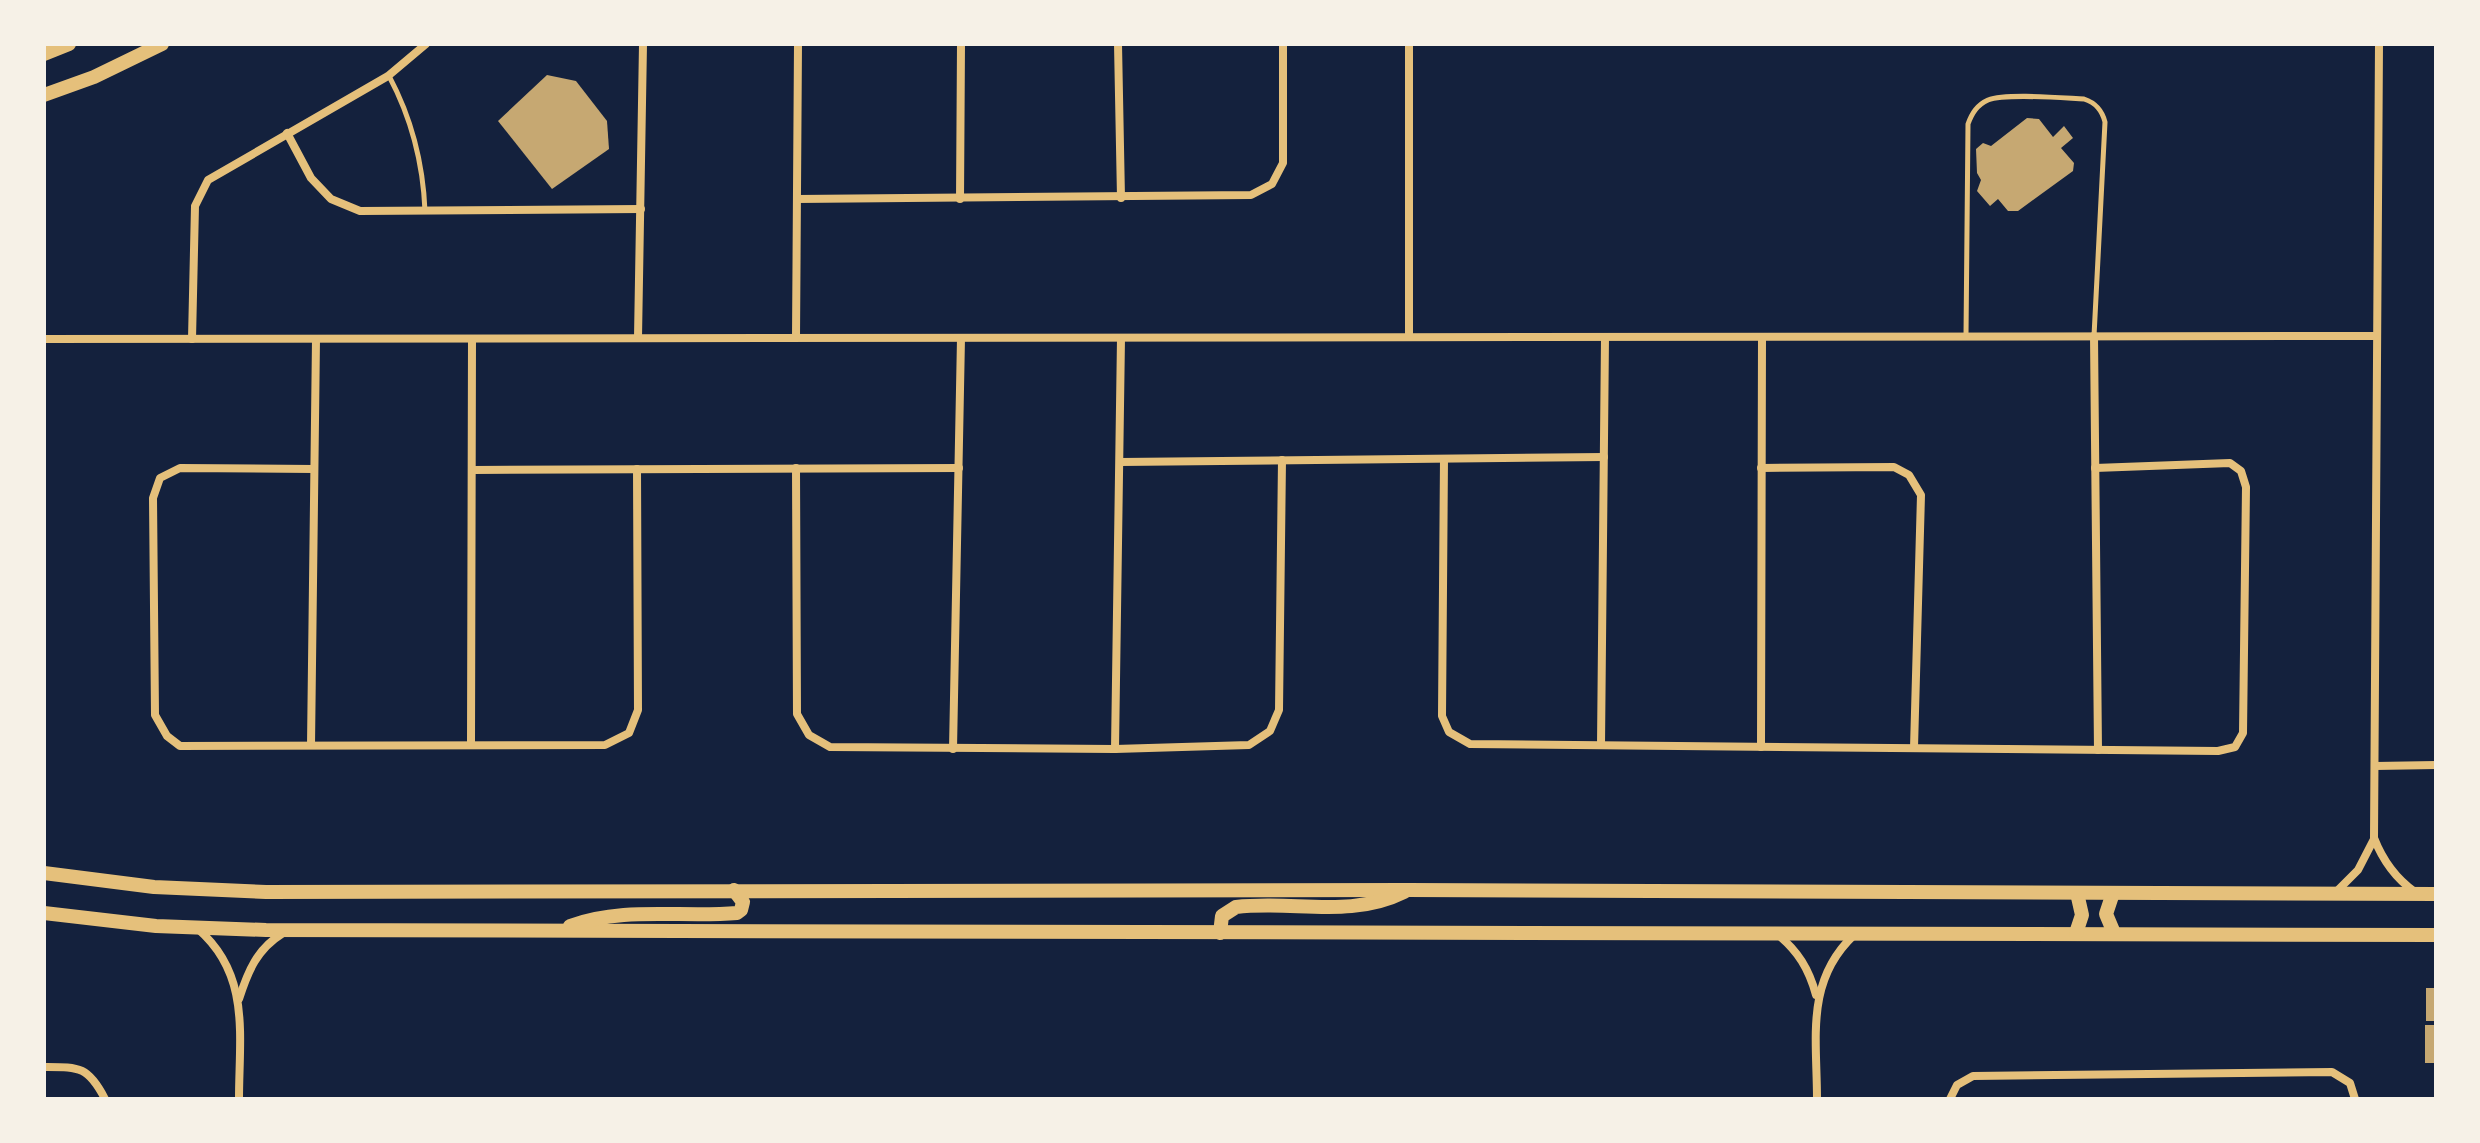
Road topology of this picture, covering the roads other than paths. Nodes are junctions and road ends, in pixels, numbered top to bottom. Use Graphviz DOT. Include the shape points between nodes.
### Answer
graph roads {
  1 [pos="69,44"];
  2 [pos="162,44"];
  3 [pos="426,44"];
  4 [pos="643,44"];
  5 [pos="798,44"];
  6 [pos="961,44"];
  7 [pos="1118,44"];
  8 [pos="1283,44"];
  9 [pos="1409,44"];
  10 [pos="2379,44"];
  11 [pos="44,54"];
  12 [pos="388,76"];
  13 [pos="44,95"];
  14 [pos="287,133"];
  15 [pos="1121,198"];
  16 [pos="797,199"];
  17 [pos="960,199"];
  18 [pos="641,209"];
  19 [pos="425,211"];
  20 [pos="1966,336"];
  21 [pos="2094,336"];
  22 [pos="2376,336"];
  23 [pos="1409,337"];
  24 [pos="1605,337"];
  25 [pos="1762,337"];
  26 [pos="638,338"];
  27 [pos="796,338"];
  28 [pos="961,338"];
  29 [pos="1121,338"];
  30 [pos="44,339"];
  31 [pos="192,339"];
  32 [pos="316,339"];
  33 [pos="472,339"];
  34 [pos="1604,457"];
  35 [pos="1444,459"];
  36 [pos="1282,460"];
  37 [pos="1120,462"];
  38 [pos="796,468"];
  39 [pos="959,468"];
  40 [pos="1761,468"];
  41 [pos="2095,468"];
  42 [pos="314,469"];
  43 [pos="637,469"];
  44 [pos="473,470"];
  45 [pos="311,745"];
  46 [pos="471,745"];
  47 [pos="1601,745"];
  48 [pos="1761,747"];
  49 [pos="1914,748"];
  50 [pos="953,749"];
  51 [pos="1115,749"];
  52 [pos="2098,750"];
  53 [pos="2436,765"];
  54 [pos="2375,766"];
  55 [pos="2374,838"];
  56 [pos="44,873"];
  57 [pos="734,890"];
  58 [pos="1408,890"];
  59 [pos="2077,893"];
  60 [pos="2113,893"];
  61 [pos="2334,894"];
  62 [pos="2418,894"];
  63 [pos="2436,894"];
  64 [pos="44,913"];
  65 [pos="198,929"];
  66 [pos="288,930"];
  67 [pos="558,930"];
  68 [pos="1775,932"];
  69 [pos="1857,932"];
  70 [pos="1220,933"];
  71 [pos="2076,933"];
  72 [pos="2114,933"];
  73 [pos="2436,935"];
  74 [pos="239,1000"];
  75 [pos="1817,1000"];
  76 [pos="44,1067"];
  77 [pos="105,1099"];
  78 [pos="239,1099"];
  79 [pos="1817,1099"];
  80 [pos="1950,1099"];
  81 [pos="2355,1099"];
  1 -- 11 [label="street"];
  2 -- 13 [label="street"];
  3 -- 12 [label="street"];
  4 -- 18 [label="street"];
  5 -- 16 [label="street"];
  6 -- 17 [label="street"];
  7 -- 15 [label="street"];
  8 -- 15 [label="street" via="1283,163 1272,184 1251,195"];
  9 -- 23 [label="street"];
  10 -- 22 [label="street"];
  12 -- 14 [label="street"];
  12 -- 19 [label="lane" via="416,141"];
  14 -- 19 [label="street" via="311,178 331,199 360,211"];
  14 -- 31 [label="street" via="208,180 195,206"];
  15 -- 17 [label="street"];
  16 -- 17 [label="street"];
  16 -- 27 [label="street"];
  18 -- 19 [label="street"];
  18 -- 26 [label="street"];
  20 -- 21 [label="street"];
  20 -- 21 [label="lane" via="1968,124 1984,101 2003,97 2084,99 2103,114"];
  20 -- 25 [label="street"];
  21 -- 22 [label="street"];
  21 -- 41 [label="street"];
  22 -- 54 [label="street"];
  23 -- 24 [label="street"];
  23 -- 29 [label="street"];
  24 -- 25 [label="street"];
  24 -- 34 [label="street"];
  25 -- 40 [label="street"];
  26 -- 27 [label="street"];
  26 -- 33 [label="street"];
  27 -- 28 [label="street"];
  28 -- 29 [label="street"];
  28 -- 39 [label="street"];
  29 -- 37 [label="street"];
  30 -- 31 [label="street"];
  31 -- 32 [label="street"];
  32 -- 33 [label="street"];
  32 -- 42 [label="street"];
  33 -- 44 [label="street"];
  34 -- 35 [label="street"];
  34 -- 47 [label="street"];
  35 -- 36 [label="street"];
  35 -- 47 [label="street" via="1442,716 1449,732 1470,744"];
  36 -- 37 [label="street"];
  36 -- 51 [label="street" via="1279,710 1270,731 1249,745"];
  37 -- 51 [label="street"];
  38 -- 39 [label="street"];
  38 -- 43 [label="street"];
  38 -- 50 [label="street" via="797,714 809,735 830,747"];
  39 -- 50 [label="street"];
  40 -- 48 [label="street"];
  40 -- 49 [label="street" via="1894,467 1909,475 1921,495"];
  41 -- 52 [label="street"];
  41 -- 52 [label="street" via="2230,463 2241,471 2246,487 2243,733 2235,747 2218,751"];
  42 -- 45 [label="street"];
  42 -- 45 [label="street" via="180,468 160,478 153,498 155,715 167,736 180,746"];
  43 -- 44 [label="street"];
  43 -- 46 [label="street" via="638,710 629,733 605,745"];
  44 -- 46 [label="street"];
  45 -- 46 [label="street"];
  47 -- 48 [label="street"];
  48 -- 49 [label="street"];
  49 -- 52 [label="street"];
  50 -- 51 [label="street"];
  53 -- 54 [label="street"];
  54 -- 55 [label="street"];
  55 -- 61 [label="street" via="2358,870"];
  55 -- 62 [label="street" via="2395,876"];
  56 -- 57 [label="street" via="206,891"];
  57 -- 58 [label="street"];
  57 -- 67 [label="street" via="743,902 737,913 628,914"];
  58 -- 59 [label="street"];
  58 -- 70 [label="street" via="1349,908 1236,907 1222,916"];
  59 -- 60 [label="street"];
  59 -- 71 [label="street" via="2082,915"];
  60 -- 61 [label="street"];
  60 -- 72 [label="street" via="2106,914"];
  61 -- 62 [label="street"];
  62 -- 63 [label="street"];
  64 -- 65 [label="street"];
  65 -- 66 [label="street"];
  65 -- 74 [label="street" via="226,960"];
  66 -- 67 [label="street"];
  66 -- 74 [label="street" via="256,956"];
  67 -- 70 [label="street"];
  68 -- 69 [label="street"];
  68 -- 70 [label="street"];
  68 -- 75 [label="street" via="1804,962"];
  69 -- 71 [label="street"];
  69 -- 75 [label="street" via="1827,970"];
  71 -- 72 [label="street"];
  72 -- 73 [label="street"];
  74 -- 78 [label="street"];
  75 -- 79 [label="street"];
  76 -- 77 [label="street" via="78,1067 95,1080"];
  80 -- 81 [label="street" via="1957,1085 1973,1076 2332,1072 2350,1083"];
}
